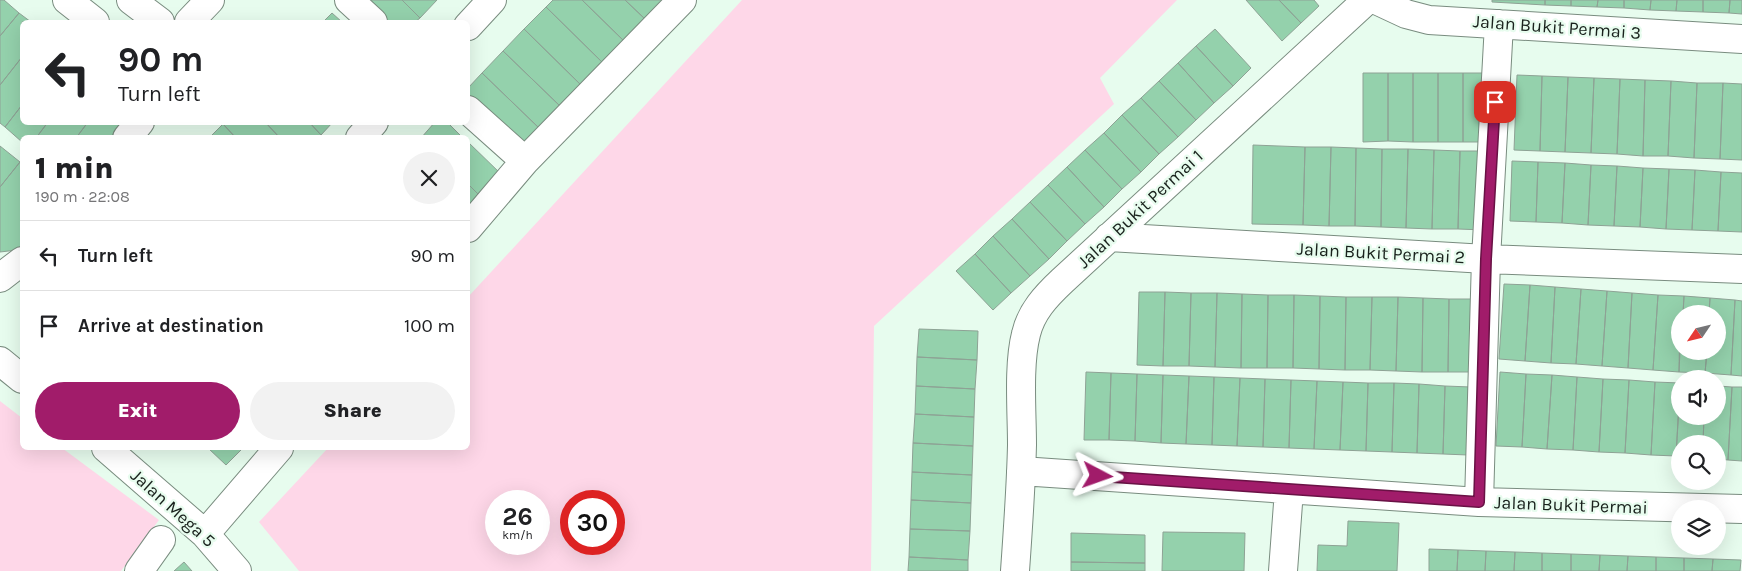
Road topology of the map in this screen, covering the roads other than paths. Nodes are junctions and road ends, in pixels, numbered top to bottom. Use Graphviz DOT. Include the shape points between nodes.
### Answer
graph roads {
  1 [pos="67,0"];
  2 [pos="131,0"];
  3 [pos="210,0"];
  4 [pos="349,0"];
  5 [pos="492,0"];
  6 [pos="682,0"];
  7 [pos="1367,0"];
  8 [pos="1376,0"];
  9 [pos="92,20"];
  10 [pos="157,20"];
  11 [pos="191,20"];
  12 [pos="371,20"];
  13 [pos="470,24"];
  14 [pos="1499,24"];
  15 [pos="1742,39"];
  16 [pos="470,112"];
  17 [pos="138,125"];
  18 [pos="371,125"];
  19 [pos="129,135"];
  20 [pos="363,135"];
  21 [pos="525,161"];
  22 [pos="470,226"];
  23 [pos="1109,237"];
  24 [pos="1486,259"];
  25 [pos="15,262"];
  26 [pos="1742,269"];
  27 [pos="0,278"];
  28 [pos="0,362"];
  29 [pos="20,377"];
  30 [pos="108,450"];
  31 [pos="277,450"];
  32 [pos="1021,471"];
  33 [pos="1288,490"];
  34 [pos="1479,502"];
  35 [pos="1742,509"];
  36 [pos="205,534"];
  37 [pos="161,540"];
  38 [pos="139,571"];
  39 [pos="237,571"];
  40 [pos="1015,571"];
  41 [pos="1283,571"];
  1 -- 9 [label="street"];
  2 -- 10 [label="street"];
  3 -- 11 [label="street"];
  4 -- 12 [label="street"];
  5 -- 13 [label="street"];
  6 -- 21 [label="street"];
  7 -- 23 [label="street, Jalan Bukit Permai 1"];
  8 -- 14 [label="street, Jalan Bukit Permai 3" via="1406,14 1429,20"];
  14 -- 15 [label="street, Jalan Bukit Permai 3"];
  14 -- 24 [label="street"];
  16 -- 21 [label="street"];
  17 -- 19 [label="street"];
  18 -- 20 [label="street"];
  21 -- 22 [label="street"];
  23 -- 24 [label="street, Jalan Bukit Permai 2"];
  23 -- 32 [label="street, Jalan Bukit Permai 1" via="1046,297 1034,312 1026,333 1022,354"];
  24 -- 26 [label="street, Jalan Bukit Permai 2"];
  24 -- 34 [label="street"];
  25 -- 27 [label="street"];
  28 -- 29 [label="street"];
  30 -- 36 [label="street, Jalan Mega 5"];
  31 -- 36 [label="street"];
  32 -- 33 [label="street, Jalan Bukit Permai"];
  32 -- 40 [label="street"];
  33 -- 34 [label="street, Jalan Bukit Permai"];
  33 -- 41 [label="street"];
  34 -- 35 [label="street, Jalan Bukit Permai"];
  36 -- 39 [label="street, Jalan Mega 5"];
  37 -- 38 [label="street"];
}
